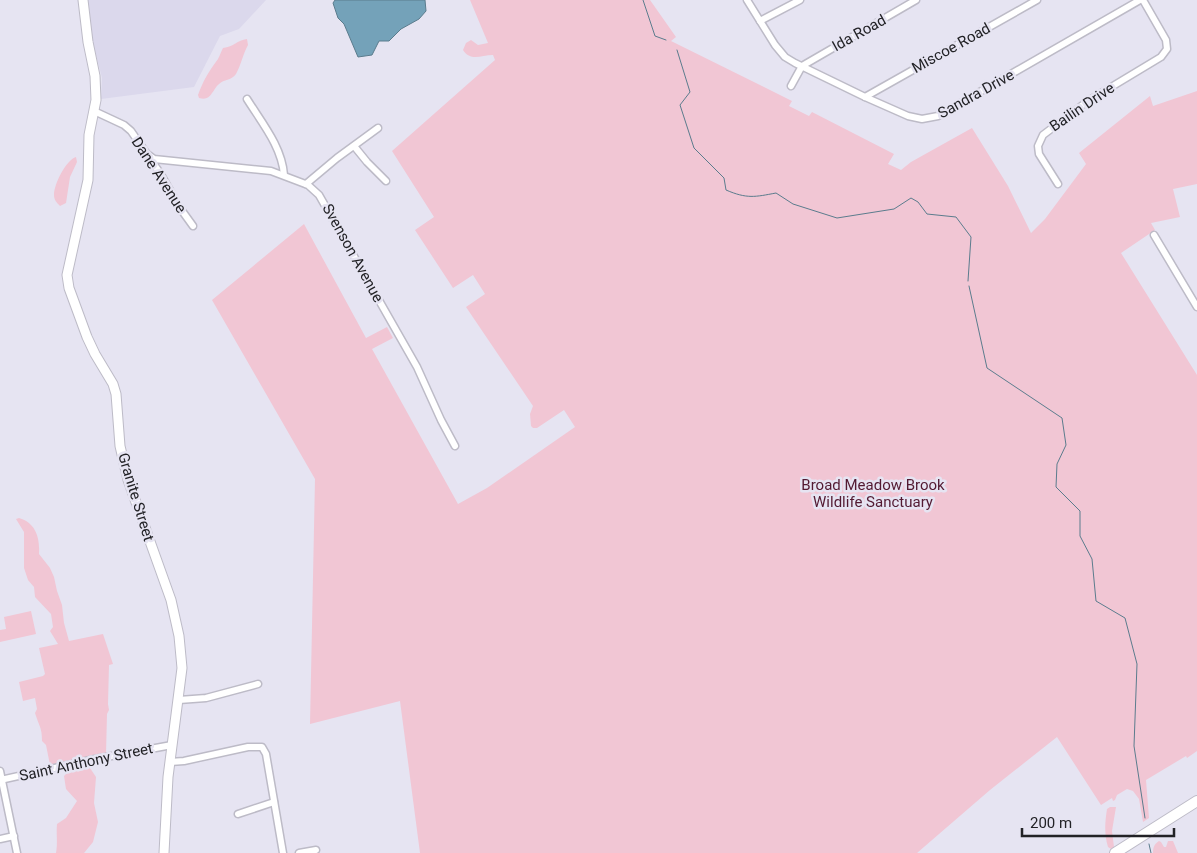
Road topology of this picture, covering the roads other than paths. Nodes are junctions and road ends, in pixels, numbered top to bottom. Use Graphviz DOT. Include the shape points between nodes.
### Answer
graph roads {
  1 [pos="83,0"];
  2 [pos="747,0"];
  3 [pos="800,0"];
  4 [pos="916,0"];
  5 [pos="1037,0"];
  6 [pos="1142,0"];
  7 [pos="760,21"];
  8 [pos="802,66"];
  9 [pos="792,86"];
  10 [pos="865,97"];
  11 [pos="247,99"];
  12 [pos="94,111"];
  13 [pos="378,128"];
  14 [pos="354,146"];
  15 [pos="147,154"];
  16 [pos="284,175"];
  17 [pos="386,181"];
  18 [pos="306,184"];
  19 [pos="1058,184"];
  20 [pos="193,226"];
  21 [pos="1154,235"];
  22 [pos="1197,307"];
  23 [pos="455,446"];
  24 [pos="258,684"];
  25 [pos="179,700"];
  26 [pos="172,745"];
  27 [pos="170,762"];
  28 [pos="0,771"];
  29 [pos="1,780"];
  30 [pos="1197,801"];
  31 [pos="274,802"];
  32 [pos="238,814"];
  33 [pos="14,836"];
  34 [pos="0,839"];
  35 [pos="316,850"];
  36 [pos="17,853"];
  37 [pos="164,853"];
  38 [pos="283,853"];
  39 [pos="299,853"];
  40 [pos="1115,853"];
  1 -- 12 [label="street, Granite Street" via="95,76"];
  2 -- 7 [label="street, Sandra Drive"];
  3 -- 7 [label="street"];
  4 -- 8 [label="street, Ida Road"];
  5 -- 10 [label="street, Miscoe Road"];
  6 -- 10 [label="street, Sandra Drive" via="938,116 917,118"];
  6 -- 19 [label="street, Bailin Drive" via="1166,40 1167,50 1043,135 1039,154"];
  7 -- 8 [label="street, Sandra Drive" via="779,50"];
  8 -- 9 [label="street"];
  8 -- 10 [label="street, Sandra Drive"];
  11 -- 16 [label="street" via="276,146"];
  12 -- 15 [label="street, Dane Avenue" via="131,131"];
  12 -- 25 [label="street, Granite Street" via="87,188 67,275 87,337 113,384 120,446 128,480 177,620 182,668"];
  13 -- 14 [label="street"];
  14 -- 17 [label="street"];
  14 -- 18 [label="street"];
  15 -- 16 [label="street, Svenson Avenue" via="154,159 250,168"];
  15 -- 20 [label="street, Dane Avenue"];
  16 -- 18 [label="street, Svenson Avenue"];
  18 -- 23 [label="street, Svenson Avenue" via="319,195 335,220 417,367"];
  21 -- 22 [label="street"];
  24 -- 25 [label="street" via="206,698"];
  25 -- 26 [label="street, Granite Street"];
  26 -- 27 [label="street, Granite Street"];
  26 -- 29 [label="street, Saint Anthony Street"];
  27 -- 31 [label="street" via="260,746 266,754"];
  27 -- 37 [label="street, Granite Street"];
  28 -- 29 [label="street"];
  29 -- 33 [label="street"];
  30 -- 40 [label="main road"];
  31 -- 32 [label="street"];
  31 -- 38 [label="street"];
  33 -- 34 [label="street"];
  33 -- 36 [label="street"];
  35 -- 39 [label="street"];
}
